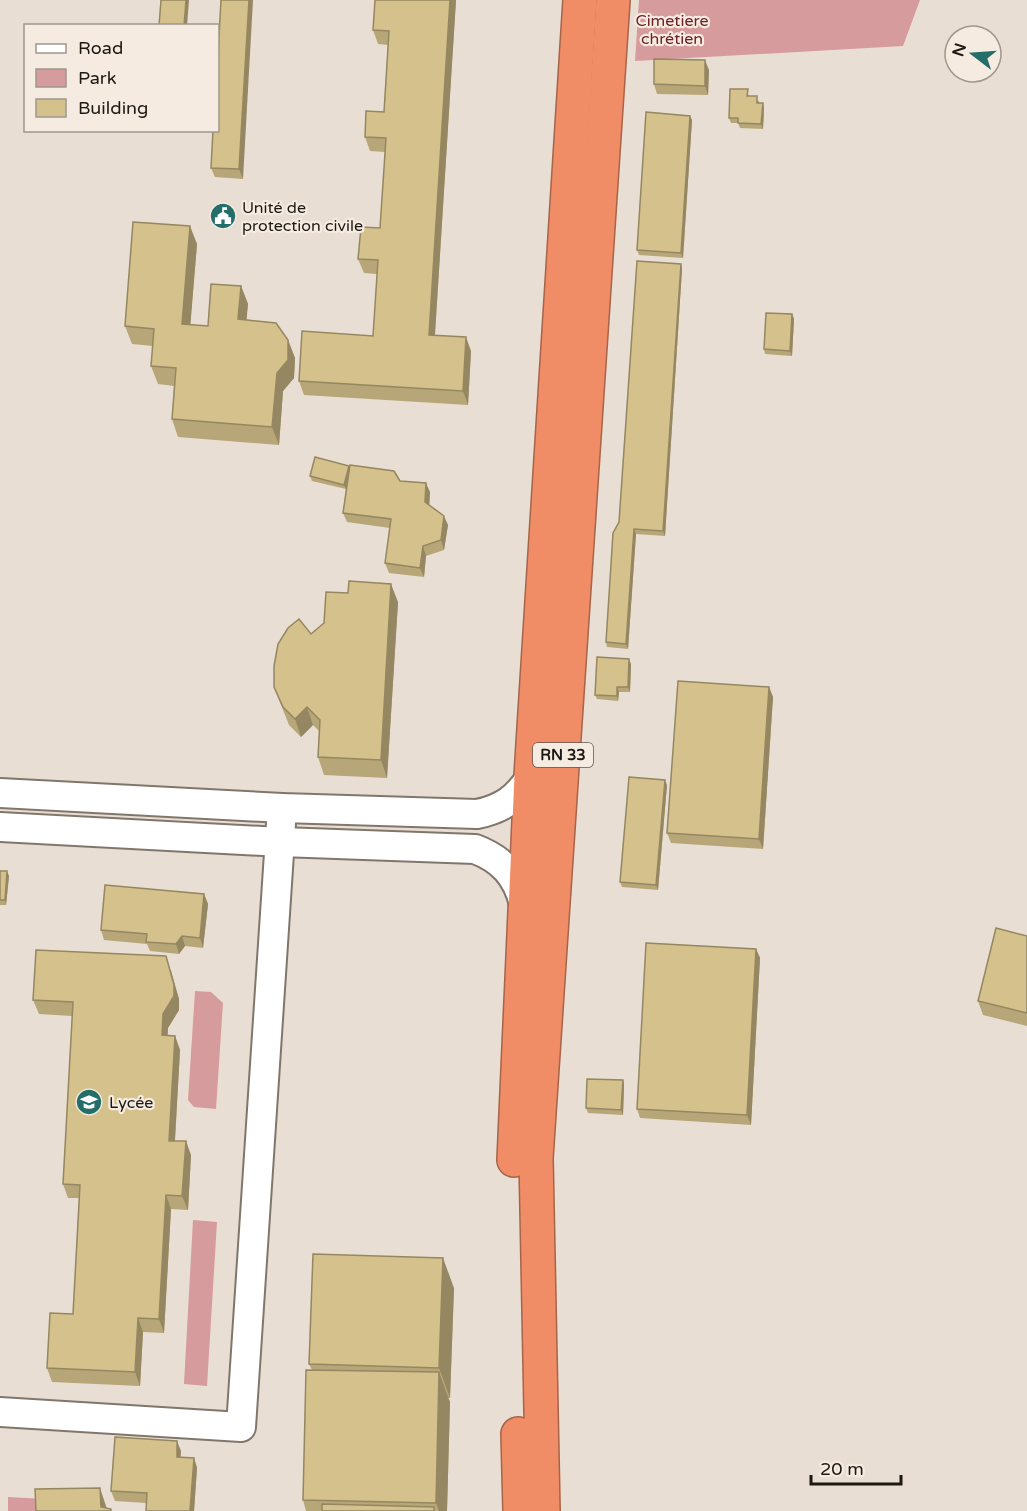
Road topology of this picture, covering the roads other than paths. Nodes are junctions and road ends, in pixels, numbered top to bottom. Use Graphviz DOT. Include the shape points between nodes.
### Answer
graph roads {
  1 [pos="580,0"];
  2 [pos="613,0"];
  3 [pos="531,776"];
  4 [pos="0,794"];
  5 [pos="282,808"];
  6 [pos="0,827"];
  7 [pos="281,842"];
  8 [pos="524,904"];
  9 [pos="0,1412"];
  10 [pos="520,1511"];
  11 [pos="543,1511"];
  1 -- 3 [label="highway, RN 33"];
  2 -- 11 [label="highway, RN 33" via="536,1158"];
  3 -- 5 [label="street" via="509,802 477,814"];
  3 -- 8 [label="highway, RN 33"];
  4 -- 5 [label="street"];
  5 -- 7 [label="street"];
  6 -- 7 [label="street"];
  7 -- 8 [label="street" via="475,849 502,863 520,889"];
  7 -- 9 [label="street" via="241,1427"];
  8 -- 10 [label="highway, RN 33" via="513,1170"];
}
